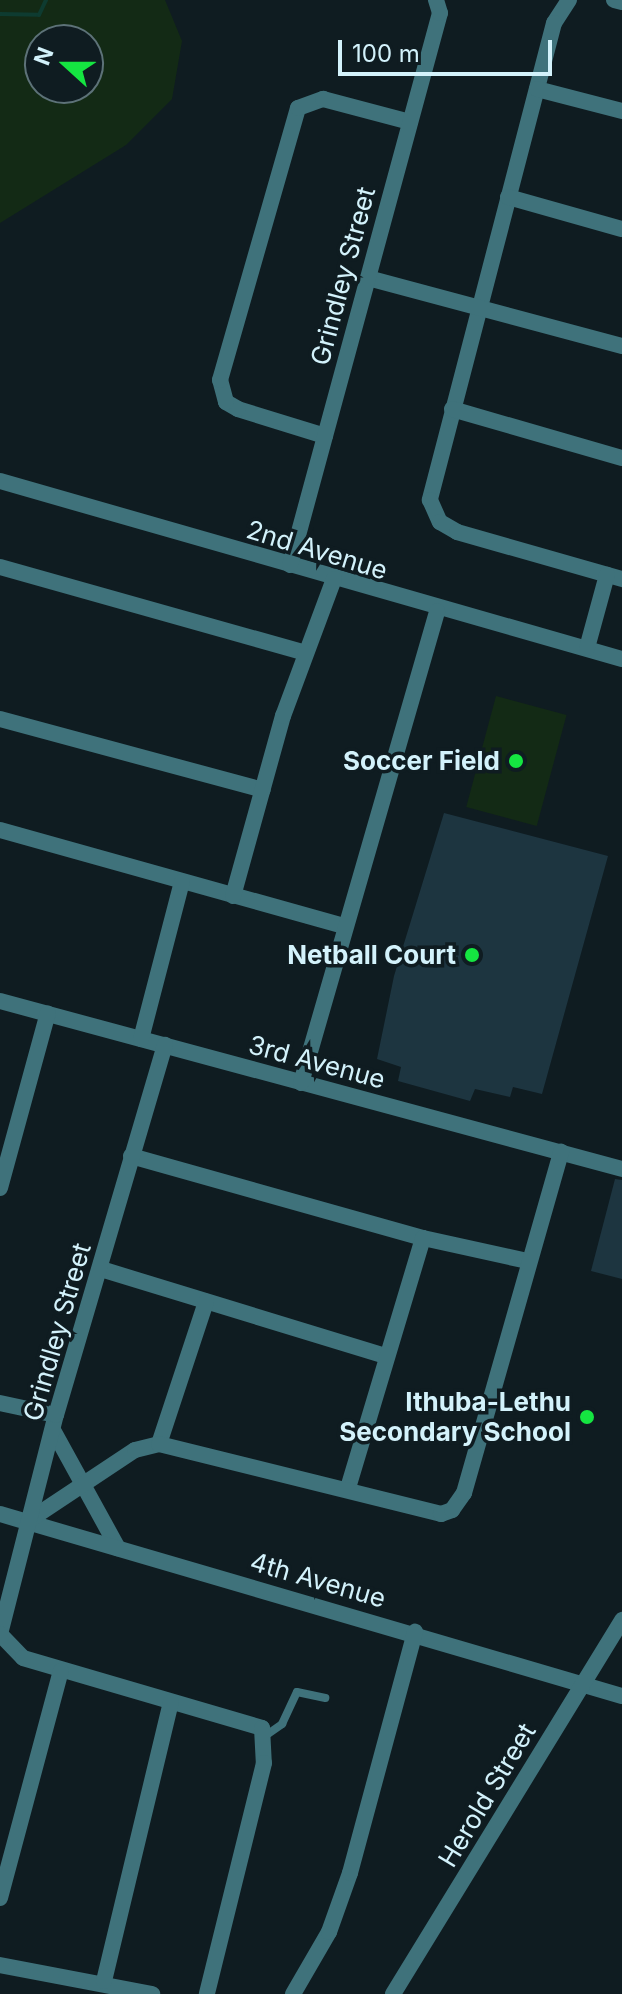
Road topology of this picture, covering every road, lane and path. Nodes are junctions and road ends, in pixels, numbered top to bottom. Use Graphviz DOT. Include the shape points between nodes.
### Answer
graph roads {
  1 [pos="436,0"];
  2 [pos="569,0"];
  3 [pos="614,0"];
  4 [pos="622,2"];
  5 [pos="537,89"];
  6 [pos="622,111"];
  7 [pos="410,122"];
  8 [pos="508,197"];
  9 [pos="622,229"];
  10 [pos="368,278"];
  11 [pos="479,307"];
  12 [pos="622,346"];
  13 [pos="452,409"];
  14 [pos="325,436"];
  15 [pos="622,458"];
  16 [pos="0,481"];
  17 [pos="290,565"];
  18 [pos="0,567"];
  19 [pos="615,577"];
  20 [pos="334,579"];
  21 [pos="437,611"];
  22 [pos="587,648"];
  23 [pos="303,652"];
  24 [pos="622,659"];
  25 [pos="0,719"];
  26 [pos="263,790"];
  27 [pos="0,830"];
  28 [pos="182,882"];
  29 [pos="233,896"];
  30 [pos="343,926"];
  31 [pos="0,1001"];
  32 [pos="48,1013"];
  33 [pos="141,1039"];
  34 [pos="165,1045"];
  35 [pos="301,1083"];
  36 [pos="561,1152"];
  37 [pos="131,1156"];
  38 [pos="622,1169"];
  39 [pos="0,1188"];
  40 [pos="423,1238"];
  41 [pos="528,1261"];
  42 [pos="101,1269"];
  43 [pos="206,1302"];
  44 [pos="385,1356"];
  45 [pos="0,1403"];
  46 [pos="54,1423"];
  47 [pos="159,1444"];
  48 [pos="84,1484"];
  49 [pos="348,1488"];
  50 [pos="0,1514"];
  51 [pos="28,1521"];
  52 [pos="118,1548"];
  53 [pos="622,1620"];
  54 [pos="415,1632"];
  55 [pos="1,1637"];
  56 [pos="61,1671"];
  57 [pos="582,1685"];
  58 [pos="622,1696"];
  59 [pos="325,1698"];
  60 [pos="171,1702"];
  61 [pos="265,1736"];
  62 [pos="0,1898"];
  63 [pos="0,1965"];
  64 [pos="104,1981"];
  65 [pos="152,1994"];
  66 [pos="207,1994"];
  67 [pos="293,1994"];
  68 [pos="393,1994"];
  1 -- 7 [label="street, Grindley Street" via="440,13"];
  2 -- 5 [label="street" via="554,23"];
  3 -- 4 [label="street"];
  5 -- 6 [label="street"];
  5 -- 8 [label="street"];
  7 -- 10 [label="street, Grindley Street"];
  7 -- 14 [label="street" via="323,99 306,100 294,118 219,392 238,409"];
  8 -- 9 [label="street"];
  8 -- 11 [label="street"];
  10 -- 11 [label="street"];
  10 -- 14 [label="street, Grindley Street"];
  11 -- 12 [label="street"];
  11 -- 13 [label="street"];
  13 -- 15 [label="street"];
  13 -- 19 [label="street" via="430,500 440,522"];
  14 -- 17 [label="street, Grindley Street"];
  16 -- 17 [label="street, 2nd Avenue"];
  17 -- 20 [label="street, 2nd Avenue"];
  18 -- 23 [label="street"];
  19 -- 22 [label="street"];
  20 -- 21 [label="street, 2nd Avenue"];
  20 -- 23 [label="street"];
  21 -- 22 [label="street, 2nd Avenue"];
  21 -- 30 [label="street"];
  22 -- 24 [label="street, 2nd Avenue"];
  23 -- 26 [label="street"];
  25 -- 26 [label="street"];
  26 -- 29 [label="street"];
  27 -- 28 [label="street"];
  28 -- 29 [label="street"];
  28 -- 33 [label="street"];
  29 -- 30 [label="street"];
  30 -- 35 [label="street"];
  31 -- 32 [label="street, 3rd Avenue"];
  32 -- 33 [label="street, 3rd Avenue"];
  32 -- 39 [label="street"];
  33 -- 34 [label="street, 3rd Avenue"];
  34 -- 35 [label="street, 3rd Avenue"];
  34 -- 37 [label="street, Grindley Street"];
  35 -- 36 [label="street, 3rd Avenue"];
  36 -- 38 [label="street, 3rd Avenue"];
  36 -- 41 [label="street"];
  37 -- 40 [label="street"];
  37 -- 42 [label="street, Grindley Street"];
  40 -- 41 [label="street"];
  40 -- 44 [label="street"];
  41 -- 49 [label="street" via="459,1503 441,1514"];
  42 -- 43 [label="street"];
  42 -- 46 [label="street, Grindley Street"];
  43 -- 44 [label="street"];
  43 -- 47 [label="street"];
  44 -- 49 [label="street"];
  45 -- 46 [label="street"];
  46 -- 48 [label="street"];
  46 -- 51 [label="street, Grindley Street"];
  47 -- 48 [label="street" via="135,1450"];
  47 -- 49 [label="street"];
  48 -- 51 [label="street"];
  48 -- 52 [label="street"];
  50 -- 51 [label="street, 4th Avenue"];
  51 -- 52 [label="street, 4th Avenue"];
  51 -- 55 [label="street, Grindley Street"];
  52 -- 54 [label="street, 4th Avenue"];
  53 -- 57 [label="street, Herold Street"];
  54 -- 57 [label="street, 4th Avenue"];
  54 -- 67 [label="street" via="350,1873 329,1932"];
  55 -- 56 [label="street" via="23,1658"];
  56 -- 60 [label="street"];
  56 -- 62 [label="street"];
  57 -- 58 [label="street, 4th Avenue"];
  57 -- 68 [label="street, Herold Street"];
  59 -- 61 [label="lane" via="297,1692 282,1724"];
  60 -- 61 [label="street" via="259,1725"];
  60 -- 64 [label="street"];
  61 -- 66 [label="street" via="259,1790"];
  63 -- 64 [label="street"];
  64 -- 65 [label="street"];
}
